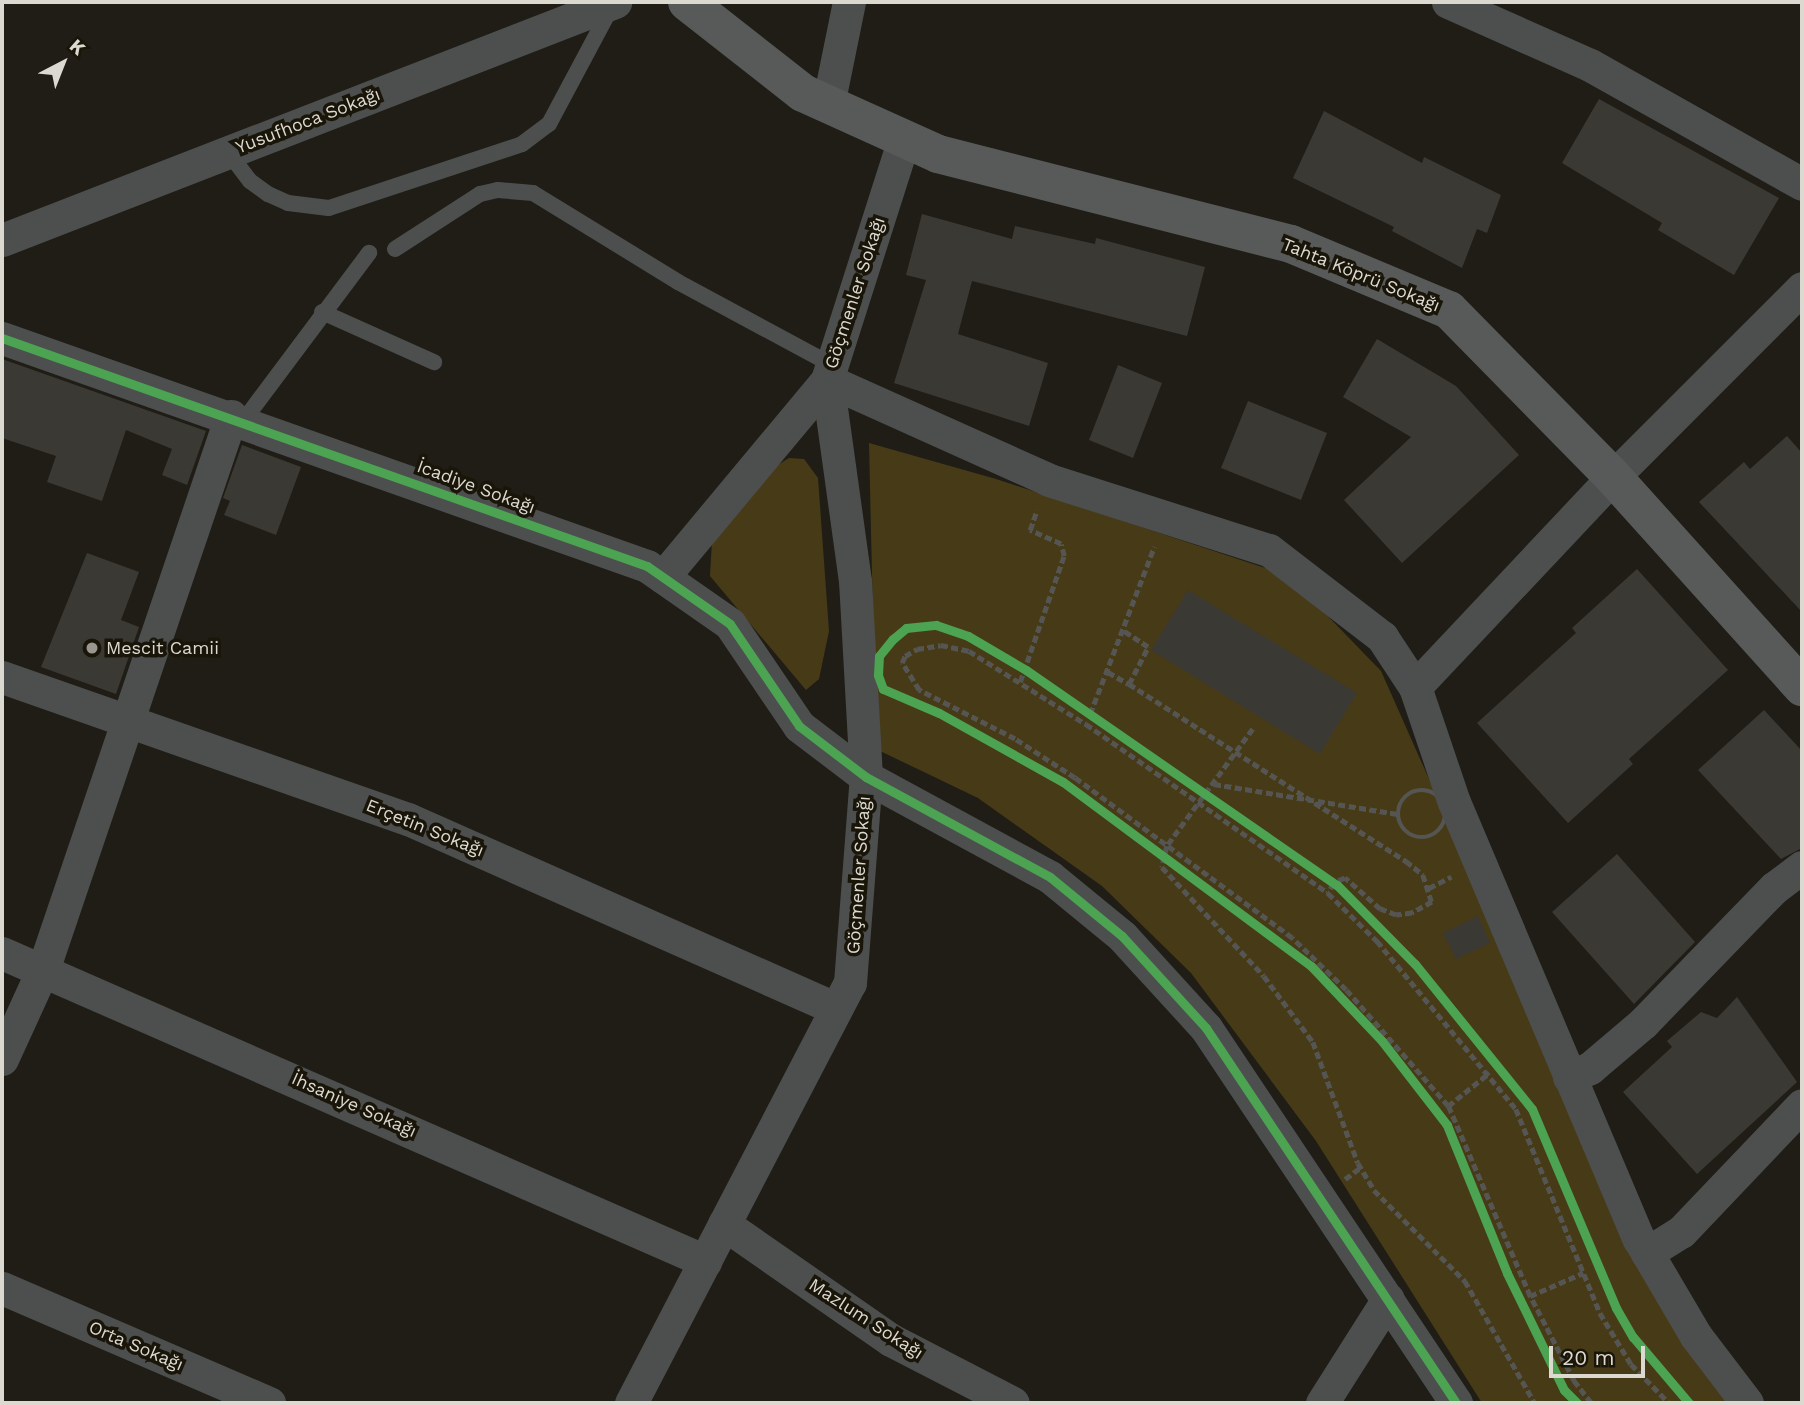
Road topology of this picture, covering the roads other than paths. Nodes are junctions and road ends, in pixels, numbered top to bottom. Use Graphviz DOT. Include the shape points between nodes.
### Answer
graph roads {
  1 [pos="615,2"];
  2 [pos="687,2"];
  3 [pos="849,2"];
  4 [pos="1448,2"];
  5 [pos="828,105"];
  6 [pos="904,139"];
  7 [pos="228,152"];
  8 [pos="1802,184"];
  9 [pos="2,240"];
  10 [pos="396,248"];
  11 [pos="369,253"];
  12 [pos="1802,288"];
  13 [pos="322,312"];
  14 [pos="2,338"];
  15 [pos="435,362"];
  16 [pos="830,372"];
  17 [pos="237,418"];
  18 [pos="1613,477"];
  19 [pos="663,577"];
  20 [pos="2,677"];
  21 [pos="1415,687"];
  22 [pos="1802,687"];
  23 [pos="128,719"];
  24 [pos="866,776"];
  25 [pos="1802,867"];
  26 [pos="2,953"];
  27 [pos="44,967"];
  28 [pos="836,1009"];
  29 [pos="2,1059"];
  30 [pos="1569,1077"];
  31 [pos="1802,1105"];
  32 [pos="724,1224"];
  33 [pos="1647,1253"];
  34 [pos="705,1261"];
  35 [pos="2,1288"];
  36 [pos="1388,1299"];
  37 [pos="269,1403"];
  38 [pos="631,1403"];
  39 [pos="1013,1403"];
  40 [pos="1322,1403"];
  41 [pos="1456,1403"];
  42 [pos="1747,1403"];
  1 -- 7 [label="street, Yusufhoca Sokağı"];
  1 -- 7 [label="lane" via="549,124 522,144 329,208 288,203 268,194 250,181"];
  2 -- 5 [label="street, Tahta Köprü Sokağı" via="803,93"];
  3 -- 5 [label="street"];
  4 -- 8 [label="street" via="1590,65"];
  5 -- 6 [label="street, Tahta Köprü Sokağı"];
  6 -- 16 [label="street, Göçmenler Sokağı"];
  6 -- 18 [label="street, Tahta Köprü Sokağı" via="938,154 1290,244 1449,310"];
  7 -- 9 [label="street, Yusufhoca Sokağı"];
  10 -- 16 [label="lane" via="480,194 498,190 533,193"];
  11 -- 13 [label="lane"];
  12 -- 18 [label="street"];
  13 -- 15 [label="lane"];
  13 -- 17 [label="lane"];
  14 -- 17 [label="street, İcadiye Sokağı"];
  16 -- 19 [label="street"];
  16 -- 21 [label="street" via="1049,480 1269,550 1382,637"];
  16 -- 24 [label="street, Göçmenler Sokağı" via="855,581"];
  17 -- 19 [label="street, İcadiye Sokağı" via="647,566"];
  17 -- 23 [label="street"];
  18 -- 21 [label="street"];
  18 -- 22 [label="street, Tahta Köprü Sokağı"];
  19 -- 24 [label="street, İcadiye Sokağı" via="730,624 799,726"];
  20 -- 23 [label="street, Erçetin Sokağı"];
  21 -- 30 [label="street" via="1454,802"];
  23 -- 27 [label="street"];
  23 -- 28 [label="street, Erçetin Sokağı" via="408,819"];
  24 -- 28 [label="street, Göçmenler Sokağı" via="850,983"];
  24 -- 36 [label="street, İcadiye Sokağı" via="1050,877 1122,936 1206,1028"];
  25 -- 30 [label="street" via="1774,888 1643,1023 1590,1068"];
  26 -- 27 [label="street, İhsaniye Sokağı"];
  27 -- 29 [label="street"];
  27 -- 34 [label="street, İhsaniye Sokağı"];
  28 -- 32 [label="street, Göçmenler Sokağı"];
  30 -- 33 [label="street"];
  31 -- 33 [label="street" via="1681,1232"];
  32 -- 34 [label="street, Göçmenler Sokağı"];
  32 -- 39 [label="street, Mazlum Sokağı" via="891,1340"];
  33 -- 42 [label="street" via="1696,1336"];
  34 -- 38 [label="street, Göçmenler Sokağı"];
  35 -- 37 [label="street, Orta Sokağı"];
  36 -- 40 [label="street"];
  36 -- 41 [label="street, İcadiye Sokağı"];
}
